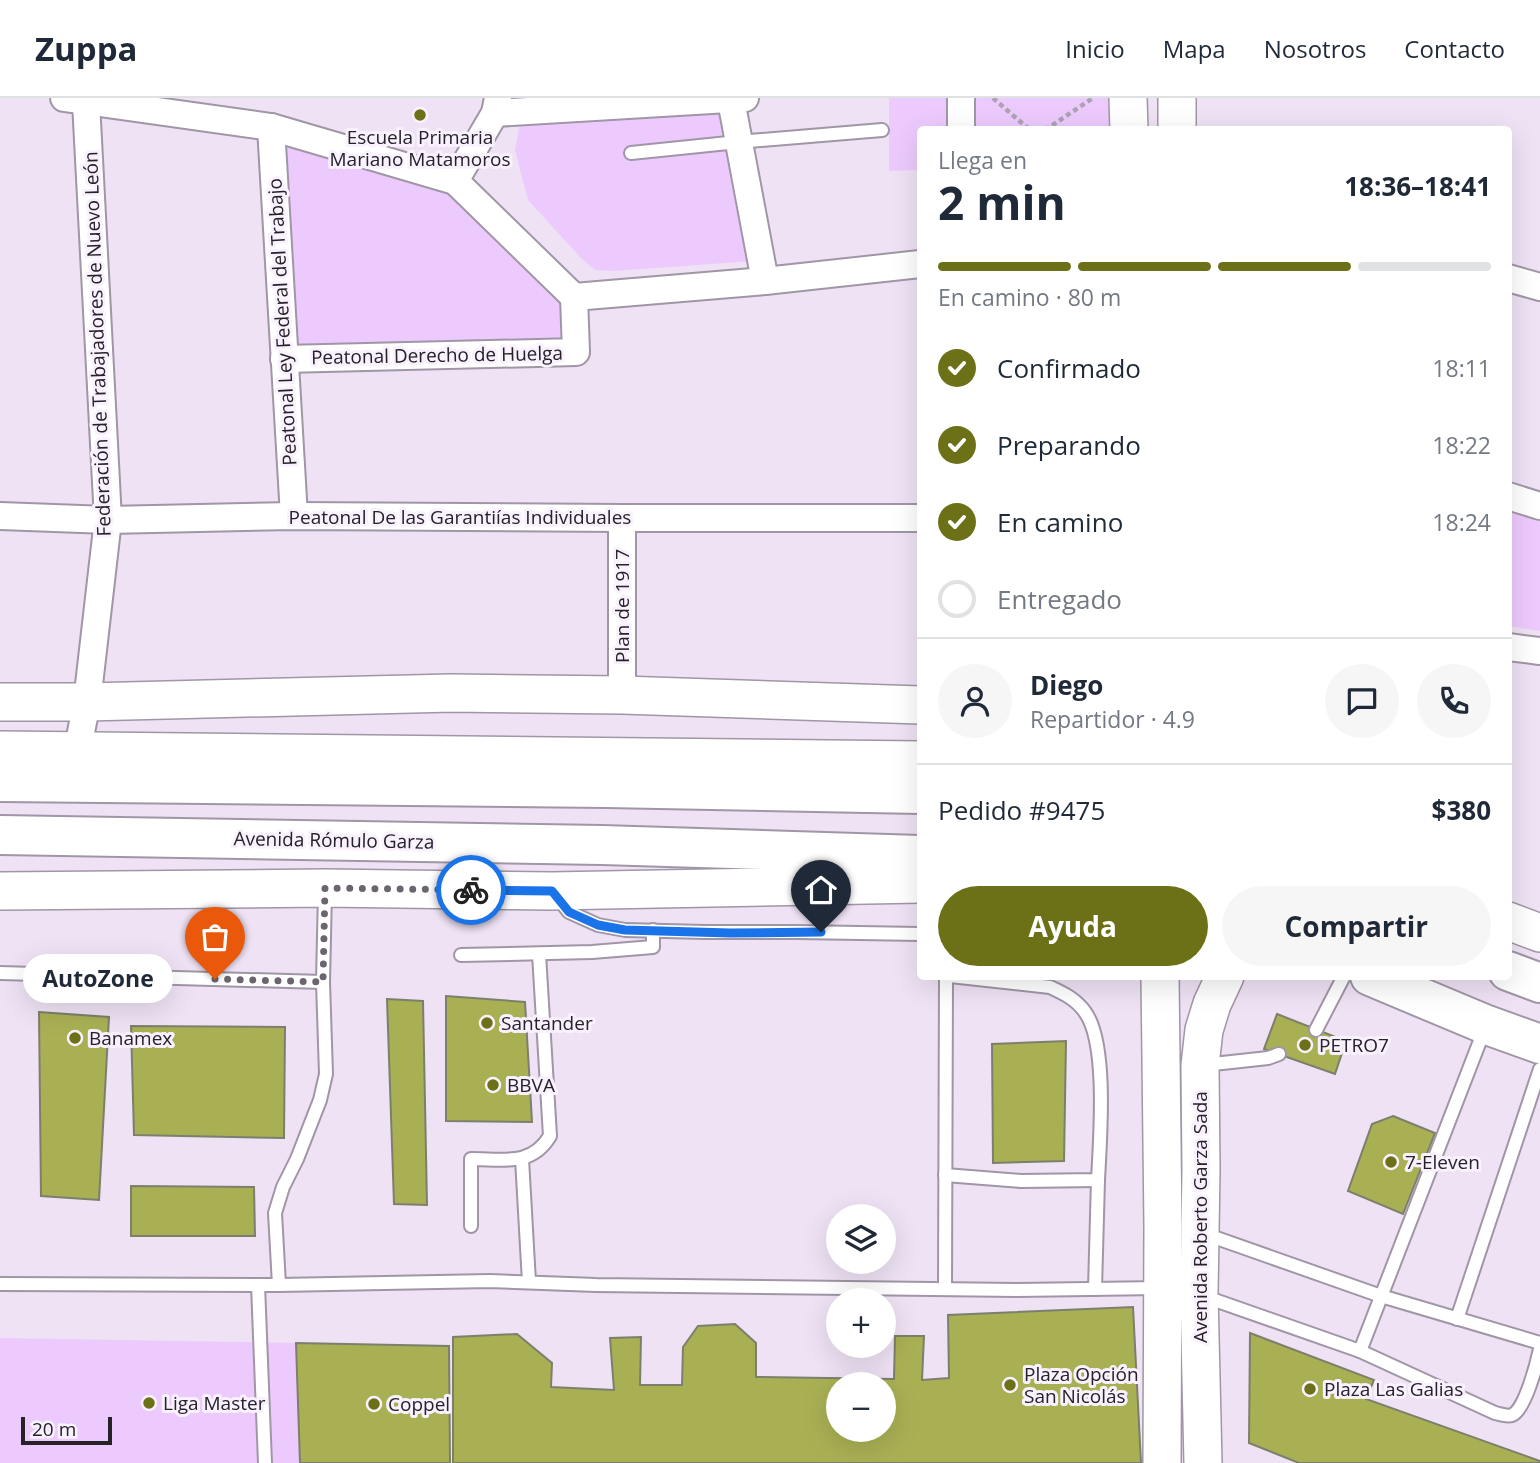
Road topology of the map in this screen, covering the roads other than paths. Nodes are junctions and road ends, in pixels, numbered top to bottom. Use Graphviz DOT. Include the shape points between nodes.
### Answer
graph roads {
  1 [pos="961,98"];
  2 [pos="1128,98"];
  3 [pos="1177,98"];
  4 [pos="738,99"];
  5 [pos="75,100"];
  6 [pos="496,105"];
  7 [pos="961,126"];
  8 [pos="1129,126"];
  9 [pos="1177,126"];
  10 [pos="271,127"];
  11 [pos="882,130"];
  12 [pos="738,142"];
  13 [pos="631,153"];
  14 [pos="455,181"];
  15 [pos="917,264"];
  16 [pos="1512,279"];
  17 [pos="765,281"];
  18 [pos="1540,287"];
  19 [pos="574,298"];
  20 [pos="284,359"];
  21 [pos="1512,497"];
  22 [pos="1540,506"];
  23 [pos="0,516"];
  24 [pos="294,516"];
  25 [pos="622,518"];
  26 [pos="917,518"];
  27 [pos="108,520"];
  28 [pos="1512,648"];
  29 [pos="1540,651"];
  30 [pos="622,695"];
  31 [pos="0,702"];
  32 [pos="87,702"];
  33 [pos="917,705"];
  34 [pos="0,750"];
  35 [pos="77,752"];
  36 [pos="917,760"];
  37 [pos="0,782"];
  38 [pos="917,794"];
  39 [pos="0,835"];
  40 [pos="917,855"];
  41 [pos="917,884"];
  42 [pos="325,888"];
  43 [pos="0,891"];
  44 [pos="552,891"];
  45 [pos="1512,922"];
  46 [pos="653,930"];
  47 [pos="1540,933"];
  48 [pos="917,934"];
  49 [pos="539,954"];
  50 [pos="461,955"];
  51 [pos="1512,972"];
  52 [pos="0,973"];
  53 [pos="948,980"];
  54 [pos="985,980"];
  55 [pos="1161,980"];
  56 [pos="1223,980"];
  57 [pos="1342,980"];
  58 [pos="1380,980"];
  59 [pos="323,982"];
  60 [pos="1540,983"];
  61 [pos="1487,1025"];
  62 [pos="1316,1030"];
  63 [pos="1540,1044"];
  64 [pos="1279,1054"];
  65 [pos="1181,1064"];
  66 [pos="1540,1069"];
  67 [pos="522,1159"];
  68 [pos="945,1175"];
  69 [pos="1098,1180"];
  70 [pos="471,1226"];
  71 [pos="1181,1229"];
  72 [pos="529,1282"];
  73 [pos="0,1284"];
  74 [pos="258,1285"];
  75 [pos="279,1285"];
  76 [pos="945,1289"];
  77 [pos="1095,1289"];
  78 [pos="1181,1291"];
  79 [pos="1381,1296"];
  80 [pos="1457,1319"];
  81 [pos="1540,1343"];
  82 [pos="1540,1349"];
  83 [pos="1360,1351"];
  84 [pos="265,1463"];
  85 [pos="1163,1463"];
  86 [pos="1203,1463"];
  1 -- 7 [label="street"];
  2 -- 8 [label="street"];
  3 -- 9 [label="street"];
  4 -- 6 [label="street"];
  4 -- 12 [label="street"];
  5 -- 10 [label="street"];
  5 -- 27 [label="street, Federación de Trabajadores de Nuevo León"];
  6 -- 14 [label="street"];
  10 -- 14 [label="street"];
  10 -- 20 [label="street, Peatonal Ley Federal del Trabajo"];
  11 -- 12 [label="lane"];
  12 -- 13 [label="lane"];
  12 -- 17 [label="street"];
  14 -- 19 [label="street"];
  15 -- 17 [label="street"];
  16 -- 18 [label="street"];
  17 -- 19 [label="street"];
  19 -- 20 [label="street, Peatonal Derecho de Huelga" via="576,352"];
  20 -- 24 [label="street, Peatonal Ley Federal del Trabajo"];
  21 -- 22 [label="street"];
  23 -- 27 [label="street, Peatonal De las Garantiías Individuales"];
  24 -- 25 [label="street, Peatonal De las Garantiías Individuales"];
  24 -- 27 [label="street, Peatonal De las Garantiías Individuales"];
  25 -- 26 [label="street, Peatonal De las Garantiías Individuales"];
  25 -- 30 [label="street, Plan de 1917"];
  27 -- 32 [label="street, Federación de Trabajadores de Nuevo León"];
  28 -- 29 [label="street"];
  30 -- 32 [label="street" via="451,693"];
  30 -- 33 [label="street"];
  31 -- 32 [label="street"];
  32 -- 35 [label="street, Federación de Trabajadores de Nuevo León"];
  34 -- 35 [label="street"];
  35 -- 36 [label="street"];
  37 -- 38 [label="main road"];
  39 -- 40 [label="main road, Avenida Rómulo Garza"];
  41 -- 44 [label="street"];
  42 -- 43 [label="street"];
  42 -- 44 [label="street"];
  42 -- 59 [label="lane"];
  44 -- 46 [label="lane" via="569,912 598,925"];
  45 -- 47 [label="street"];
  46 -- 48 [label="lane"];
  46 -- 49 [label="lane" via="653,947"];
  49 -- 50 [label="lane"];
  49 -- 67 [label="lane" via="550,1136 542,1148"];
  51 -- 60 [label="main road"];
  52 -- 59 [label="lane"];
  53 -- 68 [label="lane"];
  54 -- 69 [label="lane" via="1050,987 1065,993 1086,1013 1094,1030 1101,1097"];
  55 -- 65 [label="street, Avenida Roberto Garza Sada"];
  56 -- 65 [label="street, Avenida Roberto Garza Sada" via="1204,1030"];
  57 -- 62 [label="lane"];
  58 -- 61 [label="main road"];
  59 -- 75 [label="lane" via="326,1074 275,1213"];
  61 -- 63 [label="main road"];
  61 -- 79 [label="lane"];
  64 -- 65 [label="lane"];
  65 -- 71 [label="street, Avenida Roberto Garza Sada"];
  66 -- 80 [label="lane"];
  67 -- 70 [label="lane" via="471,1159"];
  67 -- 72 [label="lane"];
  68 -- 69 [label="lane" via="1021,1181"];
  68 -- 76 [label="lane"];
  69 -- 77 [label="lane"];
  71 -- 78 [label="street, Avenida Roberto Garza Sada"];
  71 -- 79 [label="lane"];
  72 -- 75 [label="lane"];
  72 -- 76 [label="lane"];
  73 -- 74 [label="lane"];
  74 -- 75 [label="lane"];
  74 -- 84 [label="lane"];
  76 -- 77 [label="lane"];
  77 -- 78 [label="lane"];
  78 -- 83 [label="lane"];
  78 -- 85 [label="street, Avenida Roberto Garza Sada"];
  78 -- 86 [label="street, Avenida Roberto Garza Sada"];
  79 -- 80 [label="lane"];
  79 -- 83 [label="lane"];
  80 -- 81 [label="lane"];
  82 -- 83 [label="lane" via="1525,1398 1511,1415 1495,1413"];
}
